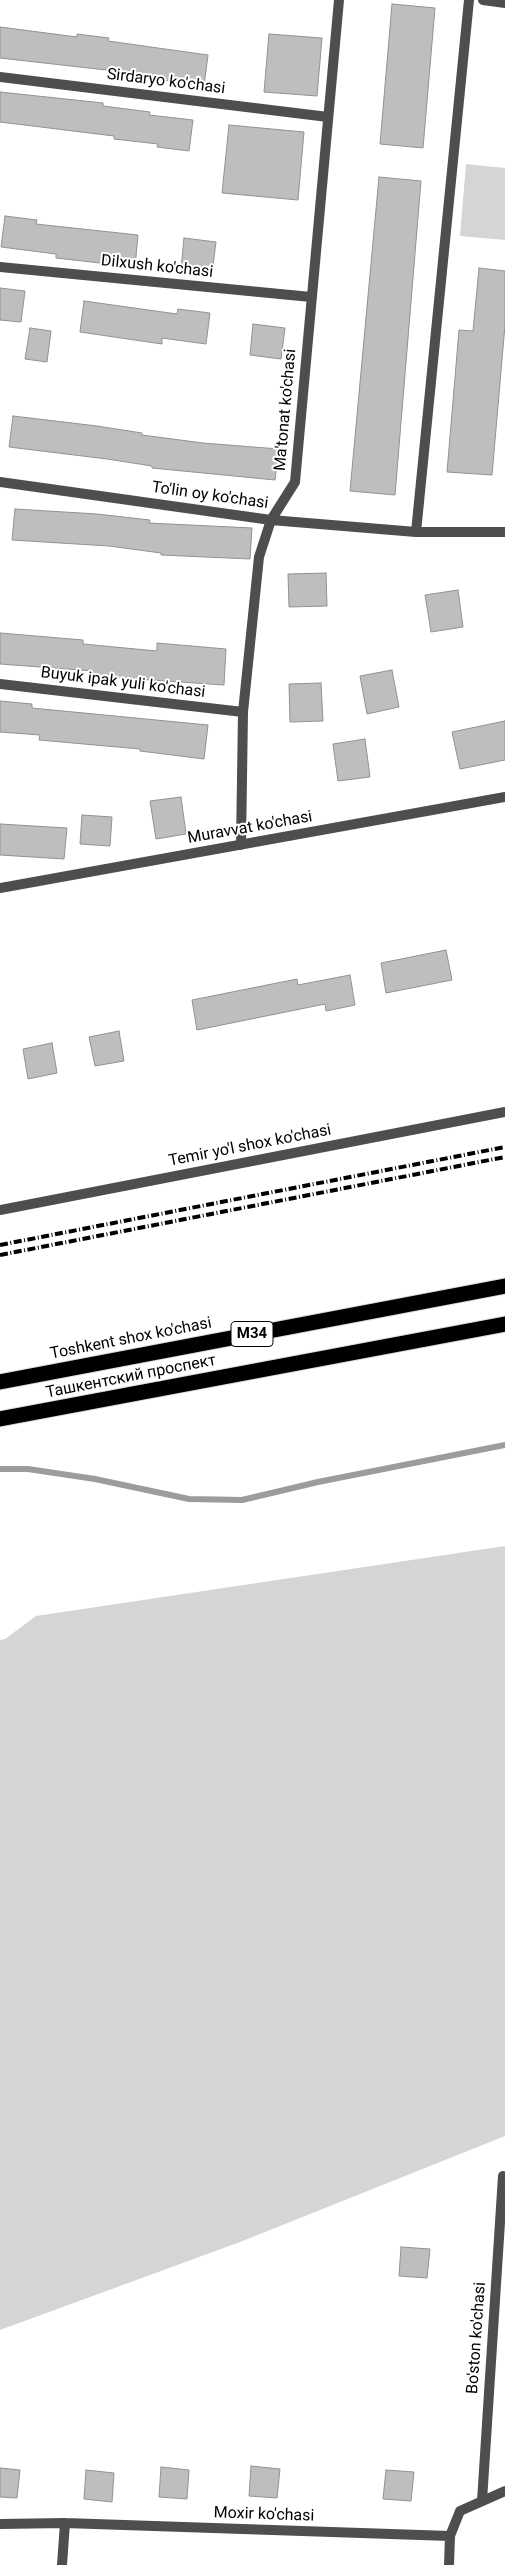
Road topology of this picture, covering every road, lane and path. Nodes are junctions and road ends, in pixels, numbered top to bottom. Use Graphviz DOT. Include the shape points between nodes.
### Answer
graph roads {
  1 [pos="339,0"];
  2 [pos="469,0"];
  3 [pos="482,0"];
  4 [pos="505,3"];
  5 [pos="0,77"];
  6 [pos="328,117"];
  7 [pos="0,267"];
  8 [pos="311,297"];
  9 [pos="0,482"];
  10 [pos="272,520"];
  11 [pos="416,532"];
  12 [pos="505,532"];
  13 [pos="0,684"];
  14 [pos="243,712"];
  15 [pos="505,797"];
  16 [pos="241,845"];
  17 [pos="0,888"];
  18 [pos="505,1112"];
  19 [pos="0,1210"];
  20 [pos="505,1286"];
  21 [pos="505,1324"];
  22 [pos="0,1382"];
  23 [pos="0,1419"];
  24 [pos="503,2176"];
  25 [pos="505,2492"];
  26 [pos="482,2501"];
  27 [pos="65,2523"];
  28 [pos="0,2524"];
  29 [pos="450,2536"];
  30 [pos="62,2565"];
  31 [pos="449,2565"];
  1 -- 6 [label="street, Ma'tonat ko'chasi"];
  2 -- 11 [label="street"];
  3 -- 4 [label="street"];
  5 -- 6 [label="street, Sirdaryo ko'chasi"];
  6 -- 8 [label="street, Ma'tonat ko'chasi"];
  7 -- 8 [label="street, Dilxush ko'chasi"];
  8 -- 10 [label="street, Ma'tonat ko'chasi" via="295,482"];
  9 -- 10 [label="street, To'lin oy ko'chasi"];
  10 -- 11 [label="street, To'lin oy ko'chasi"];
  10 -- 14 [label="street, Ma'tonat ko'chasi" via="259,557"];
  11 -- 12 [label="street, To'lin oy ko'chasi"];
  13 -- 14 [label="street, Buyuk ipak yuli ko'chasi"];
  14 -- 16 [label="street, Ma'tonat ko'chasi"];
  15 -- 16 [label="street, Muravvat ko'chasi"];
  16 -- 17 [label="street, Muravvat ko'chasi"];
  18 -- 19 [label="street, Temir yo'l shox ko'chasi"];
  20 -- 22 [label="highway, Toshkent shox ko'chasi / M34"];
  21 -- 23 [label="highway, Ташкентский проспект / M34"];
  24 -- 26 [label="street, Bo'ston ko'chasi"];
  25 -- 26 [label="street"];
  26 -- 29 [label="street" via="460,2511"];
  27 -- 28 [label="street, Moxir ko'chasi"];
  27 -- 29 [label="street, Moxir ko'chasi"];
  27 -- 30 [label="street"];
  29 -- 31 [label="street"];
}
